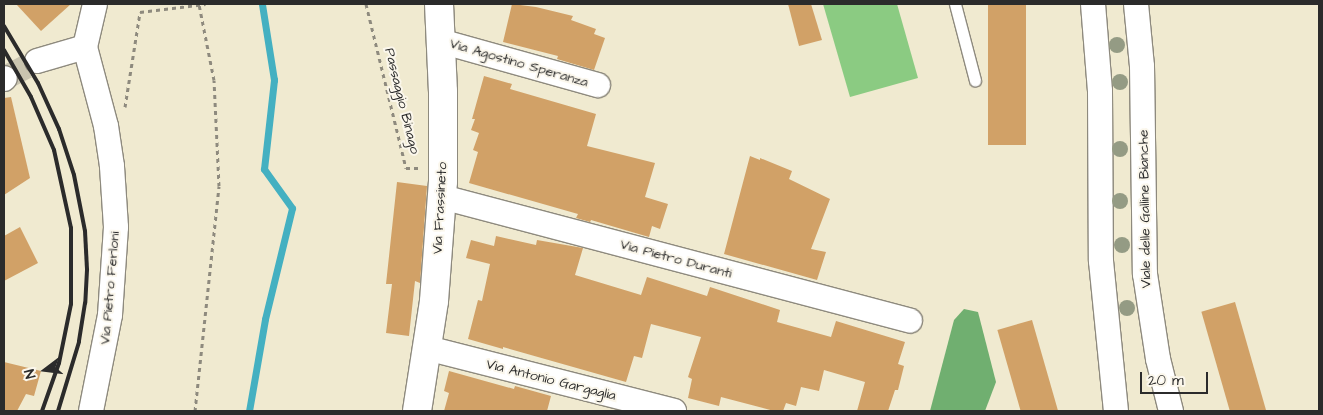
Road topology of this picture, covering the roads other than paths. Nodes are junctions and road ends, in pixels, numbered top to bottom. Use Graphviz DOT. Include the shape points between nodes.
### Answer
graph roads {
  1 [pos="95,4"];
  2 [pos="439,4"];
  3 [pos="955,4"];
  4 [pos="1093,4"];
  5 [pos="1136,4"];
  6 [pos="440,41"];
  7 [pos="85,46"];
  8 [pos="37,61"];
  9 [pos="975,80"];
  10 [pos="598,85"];
  11 [pos="442,197"];
  12 [pos="910,321"];
  13 [pos="427,348"];
  14 [pos="91,411"];
  15 [pos="416,411"];
  16 [pos="674,411"];
  17 [pos="1116,411"];
  18 [pos="1171,411"];
  1 -- 7 [label="street"];
  2 -- 6 [label="street, Via Frassineto"];
  3 -- 9 [label="lane"];
  4 -- 17 [label="street" via="1100,91 1101,261"];
  5 -- 18 [label="street, Viale delle Galline Bianche" via="1142,66 1145,281 1158,359"];
  6 -- 10 [label="street, Via Agostino Speranza"];
  6 -- 11 [label="street, Via Frassineto"];
  7 -- 8 [label="street"];
  7 -- 14 [label="street, Via Pietro Ferloni" via="106,126 114,192 115,260 107,336"];
  11 -- 12 [label="street, Via Pietro Duranti"];
  11 -- 13 [label="street, Via Frassineto"];
  13 -- 15 [label="street, Via Frassineto"];
  13 -- 16 [label="street, Via Antonio Gargaglia"];
}
